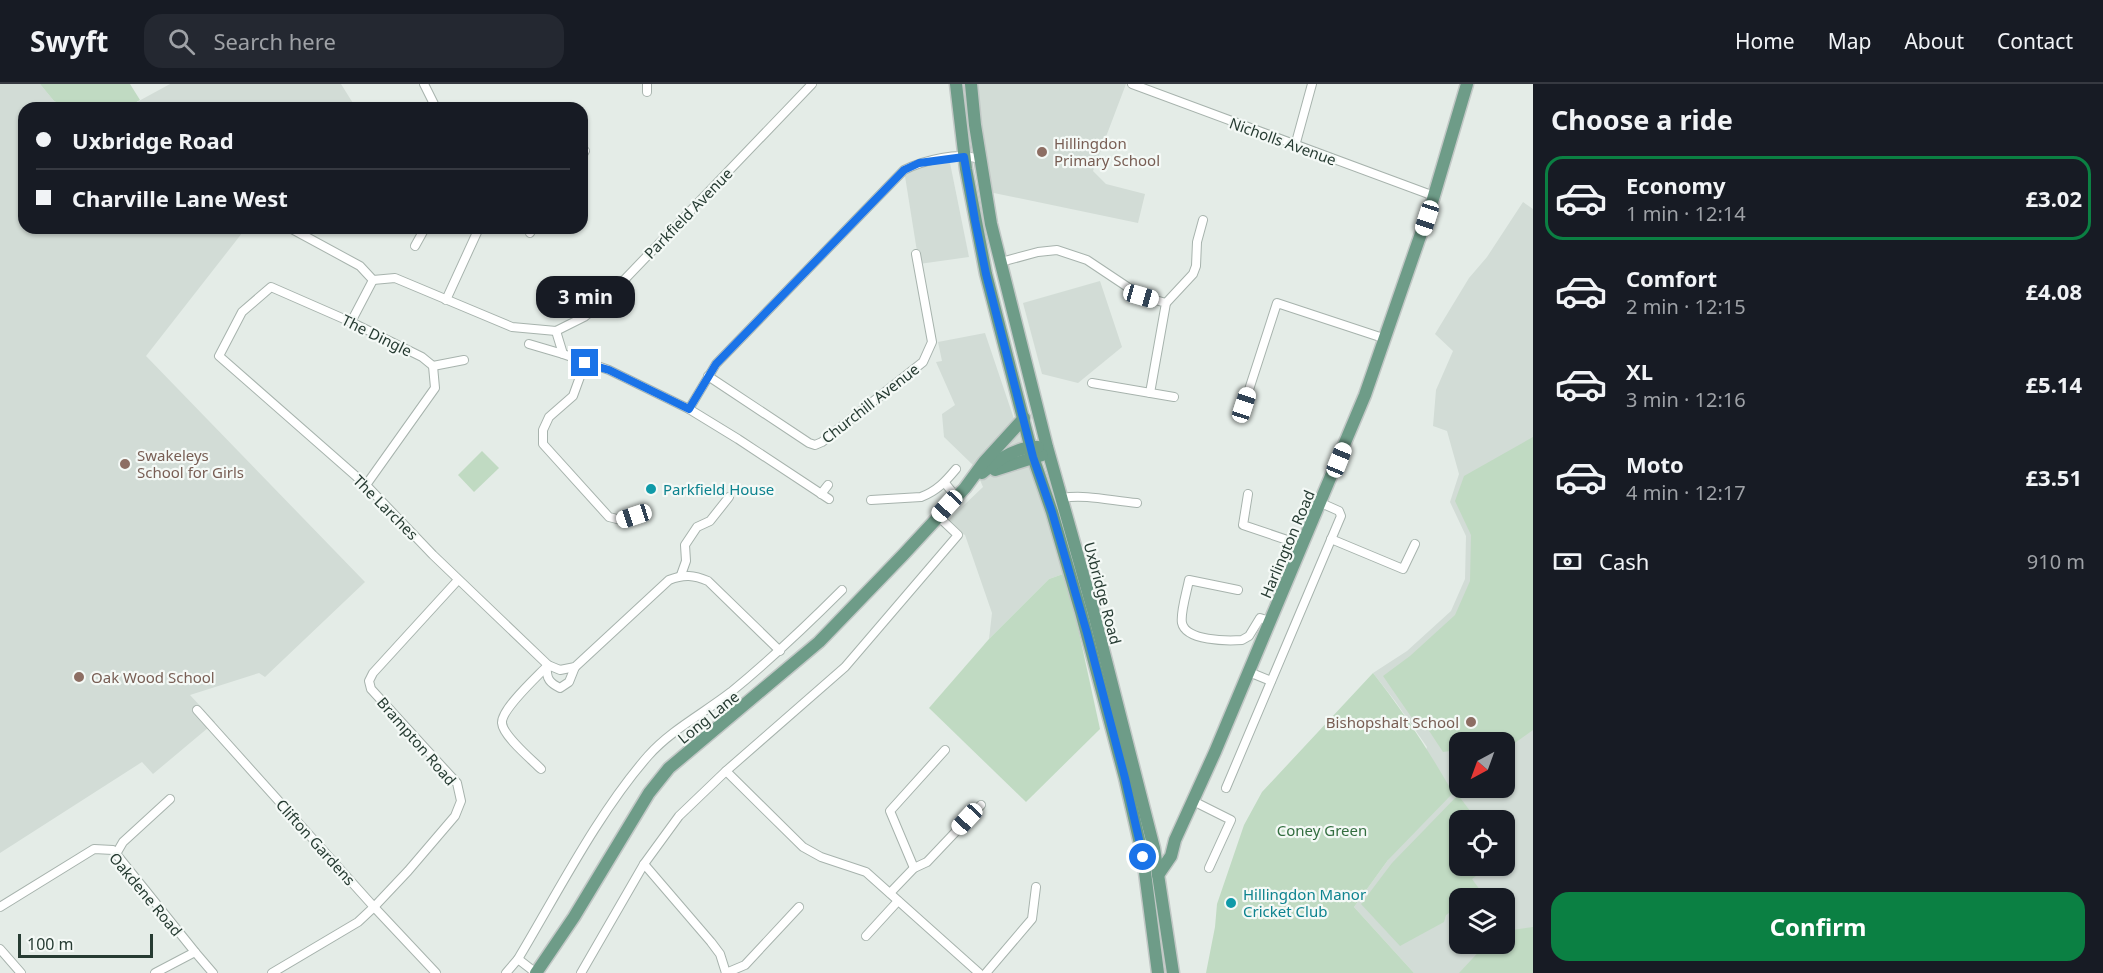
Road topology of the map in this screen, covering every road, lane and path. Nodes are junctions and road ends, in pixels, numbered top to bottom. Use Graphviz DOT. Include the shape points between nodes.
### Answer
graph roads {
  1 [pos="424,84"];
  2 [pos="812,84"];
  3 [pos="956,84"];
  4 [pos="971,84"];
  5 [pos="1132,84"];
  6 [pos="1312,84"];
  7 [pos="1467,84"];
  8 [pos="433,102"];
  9 [pos="1294,146"];
  10 [pos="964,157"];
  11 [pos="980,160"];
  12 [pos="1434,196"];
  13 [pos="1203,220"];
  14 [pos="991,224"];
  15 [pos="977,232"];
  16 [pos="301,234"];
  17 [pos="422,234"];
  18 [pos="475,234"];
  19 [pos="415,246"];
  20 [pos="916,254"];
  21 [pos="1001,262"];
  22 [pos="373,280"];
  23 [pos="446,300"];
  24 [pos="1166,303"];
  25 [pos="351,322"];
  26 [pos="556,331"];
  27 [pos="1386,339"];
  28 [pos="529,344"];
  29 [pos="563,354"];
  30 [pos="219,356"];
  31 [pos="464,360"];
  32 [pos="585,363"];
  33 [pos="433,366"];
  34 [pos="708,376"];
  35 [pos="1092,383"];
  36 [pos="1150,393"];
  37 [pos="1174,397"];
  38 [pos="1244,405"];
  39 [pos="689,409"];
  40 [pos="1024,418"];
  41 [pos="1048,451"];
  42 [pos="1032,452"];
  43 [pos="956,469"];
  44 [pos="945,483"];
  45 [pos="366,485"];
  46 [pos="828,485"];
  47 [pos="965,488"];
  48 [pos="821,494"];
  49 [pos="1248,494"];
  50 [pos="729,497"];
  51 [pos="1062,498"];
  52 [pos="829,499"];
  53 [pos="871,500"];
  54 [pos="1137,503"];
  55 [pos="1321,503"];
  56 [pos="634,516"];
  57 [pos="938,516"];
  58 [pos="1331,540"];
  59 [pos="1415,544"];
  60 [pos="1302,545"];
  61 [pos="681,575"];
  62 [pos="458,580"];
  63 [pos="842,590"];
  64 [pos="1238,590"];
  65 [pos="1270,621"];
  66 [pos="780,651"];
  67 [pos="548,665"];
  68 [pos="575,667"];
  69 [pos="1249,672"];
  70 [pos="1271,681"];
  71 [pos="197,710"];
  72 [pos="945,750"];
  73 [pos="541,769"];
  74 [pos="726,771"];
  75 [pos="1226,788"];
  76 [pos="170,799"];
  77 [pos="1193,801"];
  78 [pos="981,805"];
  79 [pos="1176,840"];
  80 [pos="1154,848"];
  81 [pos="116,854"];
  82 [pos="1143,857"];
  83 [pos="644,864"];
  84 [pos="914,868"];
  85 [pos="1209,868"];
  86 [pos="1158,875"];
  87 [pos="1036,887"];
  88 [pos="890,893"];
  89 [pos="898,901"];
  90 [pos="0,907"];
  91 [pos="799,907"];
  92 [pos="374,908"];
  93 [pos="866,936"];
  94 [pos="0,949"];
  95 [pos="195,952"];
  96 [pos="518,959"];
  97 [pos="21,973"];
  98 [pos="155,973"];
  99 [pos="213,973"];
  100 [pos="272,973"];
  101 [pos="436,973"];
  102 [pos="506,973"];
  103 [pos="536,973"];
  104 [pos="581,973"];
  105 [pos="726,973"];
  106 [pos="979,973"];
  107 [pos="986,973"];
  108 [pos="1158,973"];
  109 [pos="1173,973"];
  1 -- 8 [label="street"];
  2 -- 26 [label="street, Parkfield Avenue" via="603,302"];
  3 -- 10 [label="main road, Uxbridge Road"];
  4 -- 11 [label="main road, Uxbridge Road"];
  5 -- 9 [label="street, Nicholls Avenue"];
  6 -- 9 [label="street"];
  7 -- 12 [label="main road, Harlington Road"];
  9 -- 12 [label="street, Nicholls Avenue"];
  10 -- 11 [label="street"];
  10 -- 15 [label="main road, Uxbridge Road"];
  10 -- 34 [label="street" via="919,163 904,170"];
  11 -- 14 [label="main road, Uxbridge Road"];
  12 -- 27 [label="main road, Harlington Road"];
  13 -- 24 [label="street" via="1193,274"];
  14 -- 15 [label="street"];
  14 -- 21 [label="main road, Uxbridge Road"];
  15 -- 40 [label="main road, Uxbridge Road"];
  16 -- 22 [label="street" via="360,266"];
  17 -- 19 [label="street"];
  18 -- 23 [label="street"];
  20 -- 34 [label="street, Churchill Avenue" via="932,342 923,362 822,442 815,446 789,431"];
  21 -- 24 [label="street" via="1057,250 1087,260 1141,296"];
  21 -- 41 [label="main road, Uxbridge Road"];
  22 -- 23 [label="street" via="395,278"];
  22 -- 25 [label="street"];
  23 -- 26 [label="street" via="512,327"];
  24 -- 36 [label="street"];
  25 -- 30 [label="street, The Dingle" via="271,287 242,312"];
  25 -- 33 [label="street, The Dingle"];
  26 -- 29 [label="street"];
  27 -- 38 [label="street" via="1277,303"];
  27 -- 55 [label="main road, Harlington Road"];
  28 -- 29 [label="street"];
  29 -- 32 [label="street"];
  30 -- 45 [label="street, The Larches"];
  31 -- 33 [label="street"];
  32 -- 39 [label="street" via="609,370"];
  32 -- 56 [label="street" via="573,396 549,417 543,430 543,444 609,518"];
  33 -- 45 [label="street" via="435,388"];
  34 -- 39 [label="street"];
  35 -- 36 [label="street"];
  36 -- 37 [label="street"];
  39 -- 48 [label="street"];
  40 -- 42 [label="main road, Uxbridge Road"];
  40 -- 47 [label="main road, Long Lane"];
  41 -- 42 [label="main road, Long Lane"];
  41 -- 51 [label="main road, Uxbridge Road"];
  42 -- 47 [label="main road, Long Lane"];
  42 -- 82 [label="main road, Uxbridge Road" via="1087,633"];
  43 -- 44 [label="street"];
  44 -- 47 [label="street"];
  44 -- 53 [label="street" via="921,497"];
  45 -- 62 [label="street, The Larches"];
  46 -- 48 [label="street"];
  47 -- 57 [label="main road, Long Lane"];
  48 -- 52 [label="street"];
  49 -- 60 [label="street" via="1243,525"];
  50 -- 61 [label="street" via="710,521 697,527 685,545 686,561"];
  51 -- 54 [label="street" via="1085,496"];
  51 -- 80 [label="main road, Uxbridge Road"];
  55 -- 58 [label="street" via="1341,513"];
  55 -- 60 [label="main road, Harlington Road"];
  57 -- 74 [label="street" via="958,535 844,667"];
  57 -- 103 [label="main road, Long Lane" via="811,649 669,768 649,793"];
  58 -- 59 [label="street" via="1403,569"];
  58 -- 70 [label="street"];
  60 -- 65 [label="main road, Harlington Road"];
  61 -- 66 [label="street" via="695,575 708,581"];
  61 -- 68 [label="street, The Larches" via="663,585"];
  62 -- 67 [label="street, The Larches"];
  62 -- 92 [label="street, Brampton Road" via="369,681 371,689 457,783 461,801 455,816"];
  63 -- 66 [label="street, Long Lane"];
  64 -- 65 [label="street" via="1189,580 1182,620 1186,630 1194,636 1242,640 1260,618"];
  65 -- 69 [label="main road, Harlington Road"];
  66 -- 96 [label="street, Long Lane" via="649,755 589,840"];
  67 -- 68 [label="street" via="560,670"];
  67 -- 68 [label="street, The Larches" via="546,675 560,688 569,682"];
  67 -- 73 [label="street" via="505,712 502,723 508,736"];
  69 -- 70 [label="street"];
  69 -- 77 [label="main road, Harlington Road"];
  70 -- 75 [label="street"];
  71 -- 92 [label="street, Clifton Gardens"];
  72 -- 84 [label="street" via="890,811"];
  74 -- 83 [label="street" via="680,816"];
  74 -- 88 [label="street" via="803,847 866,872"];
  76 -- 81 [label="street" via="123,842"];
  77 -- 79 [label="main road, Harlington Road"];
  77 -- 85 [label="street" via="1231,820"];
  78 -- 84 [label="street" via="927,862"];
  79 -- 80 [label="main road"];
  79 -- 86 [label="main road, Harlington Road"];
  80 -- 82 [label="main road"];
  80 -- 86 [label="main road, Uxbridge Road"];
  81 -- 90 [label="street, Oakdene Road" via="113,850 94,849"];
  81 -- 95 [label="street, Oakdene Road"];
  82 -- 108 [label="main road, Uxbridge Road"];
  83 -- 104 [label="street"];
  83 -- 105 [label="street" via="711,942"];
  84 -- 88 [label="street"];
  86 -- 109 [label="main road, Uxbridge Road"];
  87 -- 107 [label="street" via="1032,919"];
  88 -- 89 [label="street"];
  89 -- 93 [label="street"];
  89 -- 106 [label="street"];
  91 -- 105 [label="street" via="745,965"];
  92 -- 100 [label="street" via="358,922"];
  92 -- 101 [label="street, Clifton Gardens"];
  94 -- 97 [label="street"];
  95 -- 98 [label="street"];
  95 -- 99 [label="street, Oakdene Road"];
  96 -- 102 [label="street, Long Lane"];
  96 -- 103 [label="street, Long Lane"];
}
